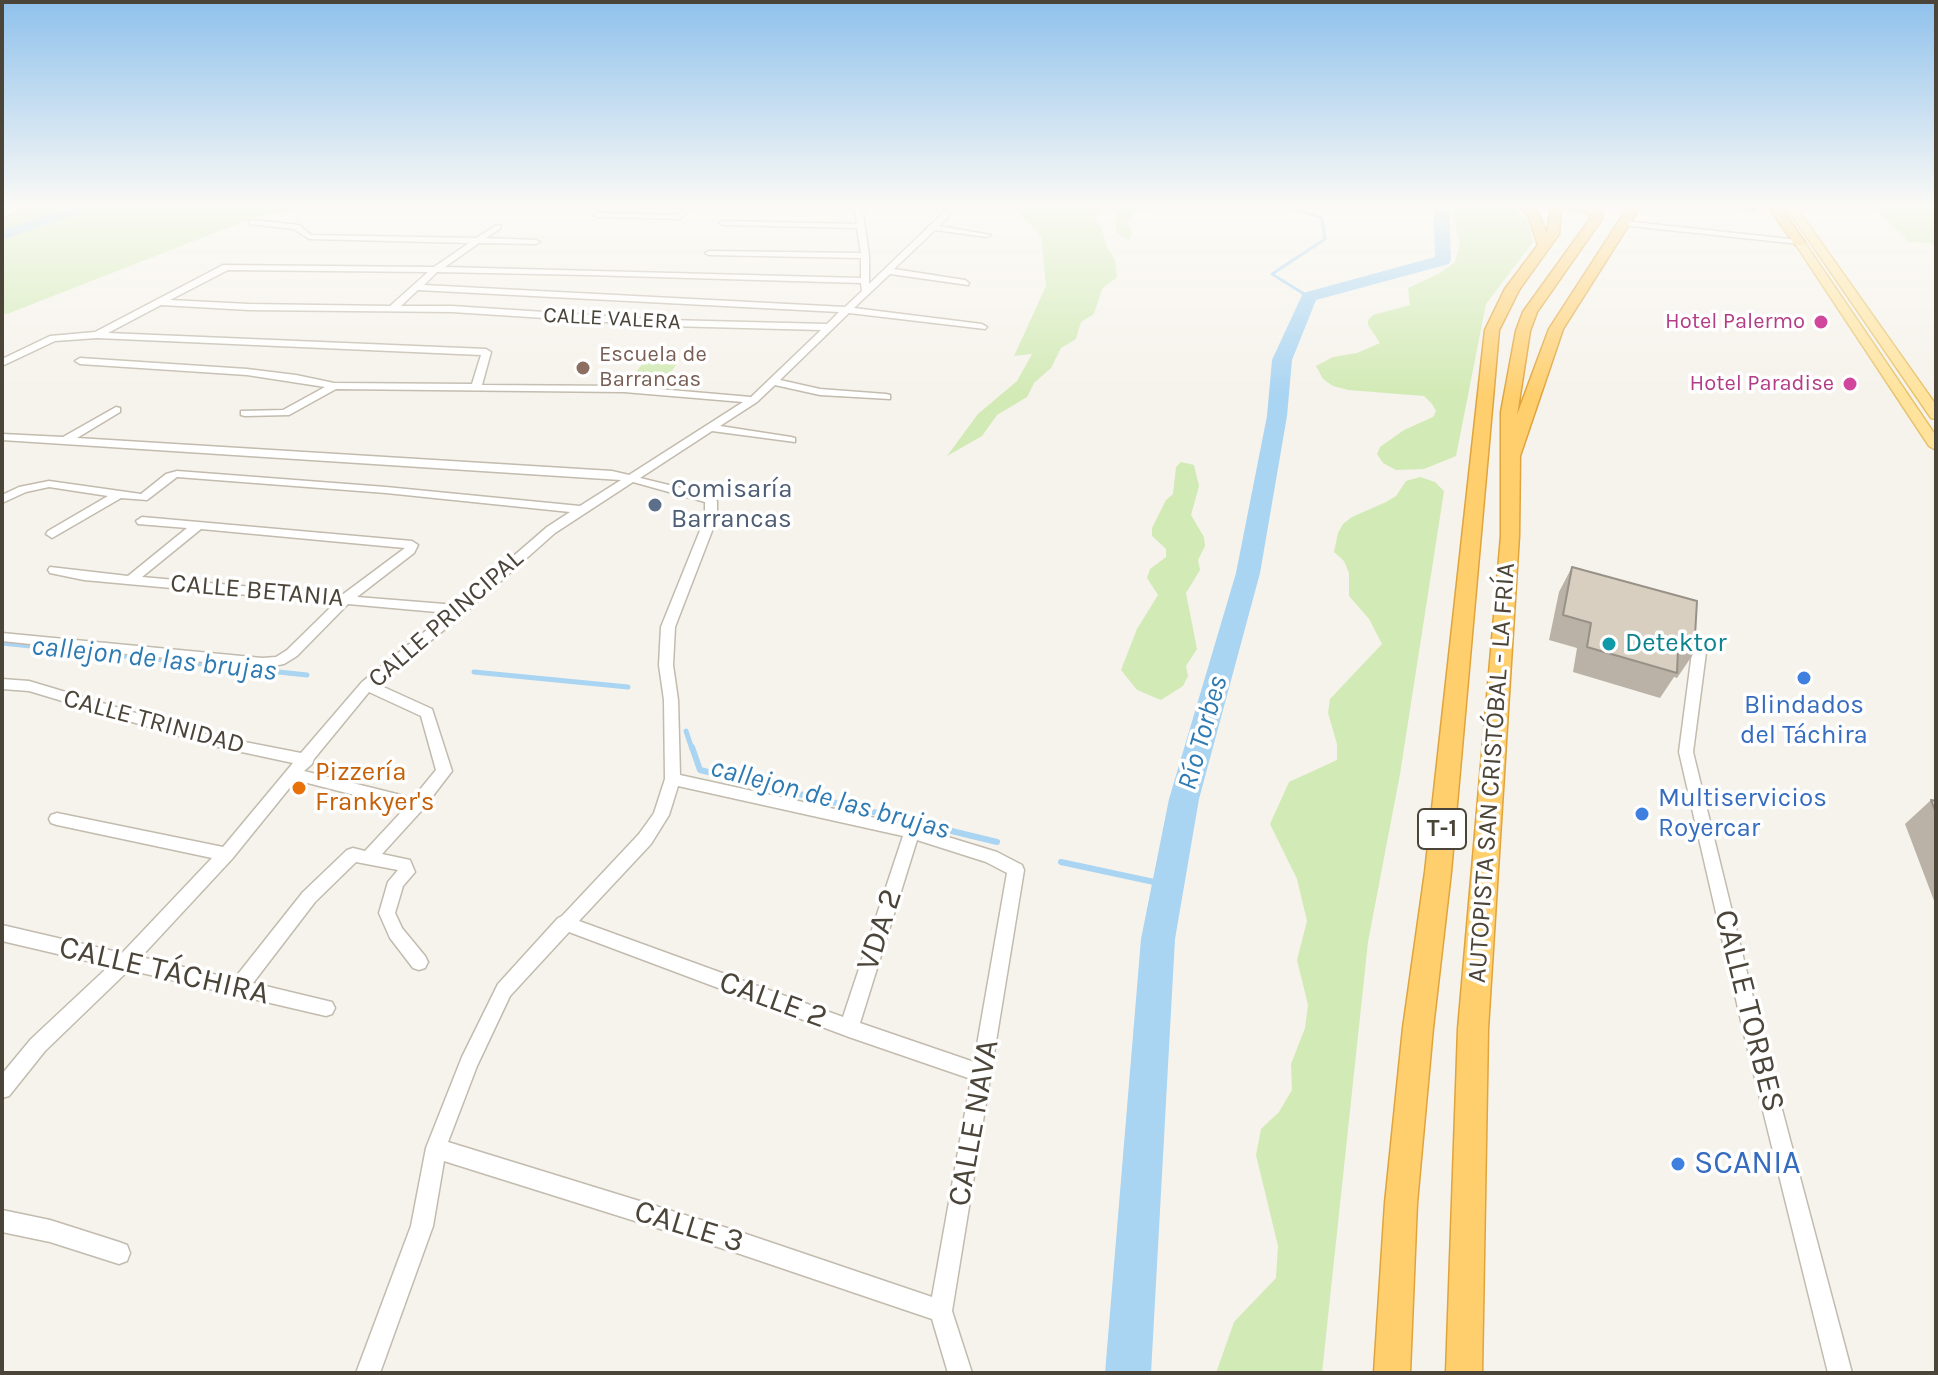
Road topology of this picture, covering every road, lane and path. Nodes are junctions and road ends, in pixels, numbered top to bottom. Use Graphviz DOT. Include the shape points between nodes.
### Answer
graph roads {
  1 [pos="223,268"];
  2 [pos="321,268"];
  3 [pos="438,268"];
  4 [pos="865,268"];
  5 [pos="891,268"];
  6 [pos="1527,268"];
  7 [pos="1561,268"];
  8 [pos="1595,268"];
  9 [pos="1817,268"];
  10 [pos="1834,268"];
  11 [pos="434,271"];
  12 [pos="888,271"];
  13 [pos="965,283"];
  14 [pos="865,285"];
  15 [pos="415,287"];
  16 [pos="157,302"];
  17 [pos="394,307"];
  18 [pos="845,310"];
  19 [pos="827,327"];
  20 [pos="982,327"];
  21 [pos="97,335"];
  22 [pos="80,361"];
  23 [pos="2,363"];
  24 [pos="772,381"];
  25 [pos="334,386"];
  26 [pos="476,389"];
  27 [pos="886,397"];
  28 [pos="753,400"];
  29 [pos="116,410"];
  30 [pos="245,413"];
  31 [pos="1936,415"];
  32 [pos="714,428"];
  33 [pos="2,437"];
  34 [pos="791,440"];
  35 [pos="65,441"];
  36 [pos="1936,446"];
  37 [pos="247,451"];
  38 [pos="1511,456"];
  39 [pos="220,475"];
  40 [pos="630,476"];
  41 [pos="120,494"];
  42 [pos="2,500"];
  43 [pos="580,510"];
  44 [pos="142,521"];
  45 [pos="198,525"];
  46 [pos="52,534"];
  47 [pos="54,570"];
  48 [pos="131,580"];
  49 [pos="347,598"];
  50 [pos="460,610"];
  51 [pos="2,637"];
  52 [pos="1700,645"];
  53 [pos="2,684"];
  54 [pos="367,685"];
  55 [pos="307,760"];
  56 [pos="295,774"];
  57 [pos="673,779"];
  58 [pos="417,805"];
  59 [pos="57,819"];
  60 [pos="912,832"];
  61 [pos="226,854"];
  62 [pos="369,857"];
  63 [pos="564,923"];
  64 [pos="2,933"];
  65 [pos="419,962"];
  66 [pos="124,963"];
  67 [pos="238,988"];
  68 [pos="326,1008"];
  69 [pos="849,1028"];
  70 [pos="983,1074"];
  71 [pos="2,1089"];
  72 [pos="436,1148"];
  73 [pos="2,1221"];
  74 [pos="119,1253"];
  75 [pos="941,1311"];
  76 [pos="368,1373"];
  77 [pos="960,1373"];
  78 [pos="1392,1373"];
  79 [pos="1464,1373"];
  80 [pos="1840,1373"];
  1 -- 16 [label="street"];
  2 -- 11 [label="street"];
  3 -- 11 [label="street"];
  4 -- 14 [label="street"];
  5 -- 12 [label="street, CALLE PRINCIPAL"];
  6 -- 78 [label="highway, AUTOPISTA SAN CRISTÓBAL - LA FRÍA / T-1" via="1492,330 1401,1203"];
  7 -- 38 [label="highway" via="1523,331 1509,412"];
  8 -- 38 [label="highway, AUTOPISTA SAN CRISTÓBAL - LA FRÍA / T-1" via="1556,329"];
  9 -- 36 [label="main road"];
  10 -- 31 [label="main road"];
  11 -- 14 [label="street"];
  11 -- 15 [label="street"];
  12 -- 13 [label="street"];
  12 -- 14 [label="street, CALLE PRINCIPAL"];
  14 -- 18 [label="street, CALLE PRINCIPAL"];
  15 -- 17 [label="street"];
  15 -- 18 [label="street"];
  16 -- 17 [label="street, CALLE VALERA"];
  16 -- 21 [label="street"];
  17 -- 19 [label="street, CALLE VALERA"];
  18 -- 19 [label="street, CALLE PRINCIPAL"];
  18 -- 20 [label="street"];
  19 -- 24 [label="street, CALLE PRINCIPAL"];
  21 -- 23 [label="street" via="53,338"];
  21 -- 26 [label="street" via="486,352"];
  22 -- 25 [label="street" via="259,374"];
  24 -- 27 [label="street" via="824,393"];
  24 -- 28 [label="street, CALLE PRINCIPAL"];
  25 -- 26 [label="street"];
  25 -- 30 [label="street" via="285,413"];
  26 -- 28 [label="street" via="624,389"];
  28 -- 32 [label="street, CALLE PRINCIPAL"];
  29 -- 35 [label="street"];
  32 -- 34 [label="street"];
  32 -- 40 [label="street, CALLE PRINCIPAL"];
  33 -- 35 [label="street"];
  35 -- 37 [label="street"];
  37 -- 39 [label="street"];
  37 -- 40 [label="street"];
  38 -- 79 [label="highway, AUTOPISTA SAN CRISTÓBAL - LA FRÍA / T-1" via="1510,536 1473,1029"];
  39 -- 41 [label="street" via="173,474 143,498"];
  39 -- 43 [label="street"];
  40 -- 43 [label="street, CALLE PRINCIPAL"];
  40 -- 57 [label="street" via="706,497 713,508 668,627"];
  41 -- 42 [label="street" via="49,484"];
  41 -- 46 [label="street"];
  43 -- 50 [label="street, CALLE PRINCIPAL" via="518,556"];
  44 -- 45 [label="street"];
  45 -- 48 [label="street"];
  45 -- 49 [label="street" via="412,545"];
  47 -- 48 [label="street, CALLE BETANIA"];
  48 -- 49 [label="street, CALLE BETANIA"];
  49 -- 50 [label="street, CALLE BETANIA"];
  49 -- 51 [label="street" via="292,653 262,663"];
  50 -- 54 [label="street, CALLE PRINCIPAL"];
  52 -- 80 [label="street, CALLE TORBES" via="1686,752"];
  53 -- 55 [label="street, CALLE TRINIDAD" via="29,686 209,740"];
  54 -- 55 [label="street, CALLE PRINCIPAL"];
  54 -- 58 [label="street" via="427,713 444,771"];
  55 -- 56 [label="street, CALLE PRINCIPAL"];
  56 -- 58 [label="street"];
  56 -- 61 [label="street, CALLE PRINCIPAL"];
  57 -- 60 [label="street"];
  57 -- 63 [label="street" via="661,815 645,839"];
  58 -- 62 [label="street"];
  59 -- 61 [label="street"];
  60 -- 69 [label="street, VDA 2"];
  60 -- 70 [label="street, CALLE NAVA" via="1016,870"];
  61 -- 66 [label="street, CALLE PRINCIPAL"];
  62 -- 65 [label="street" via="404,865 407,872 396,882 387,913"];
  62 -- 67 [label="street" via="353,855 309,897"];
  63 -- 69 [label="street, CALLE 2"];
  63 -- 72 [label="street" via="504,990"];
  64 -- 66 [label="street, CALLE TÁCHIRA"];
  66 -- 67 [label="street, CALLE TÁCHIRA"];
  66 -- 71 [label="street, CALLE PRINCIPAL" via="38,1045"];
  67 -- 68 [label="street, CALLE TÁCHIRA"];
  69 -- 70 [label="street, CALLE 2"];
  70 -- 75 [label="street, CALLE NAVA"];
  72 -- 75 [label="street, CALLE 3"];
  72 -- 76 [label="street" via="422,1226"];
  73 -- 74 [label="street"];
  75 -- 77 [label="street, CALLE NAVA"];
}
